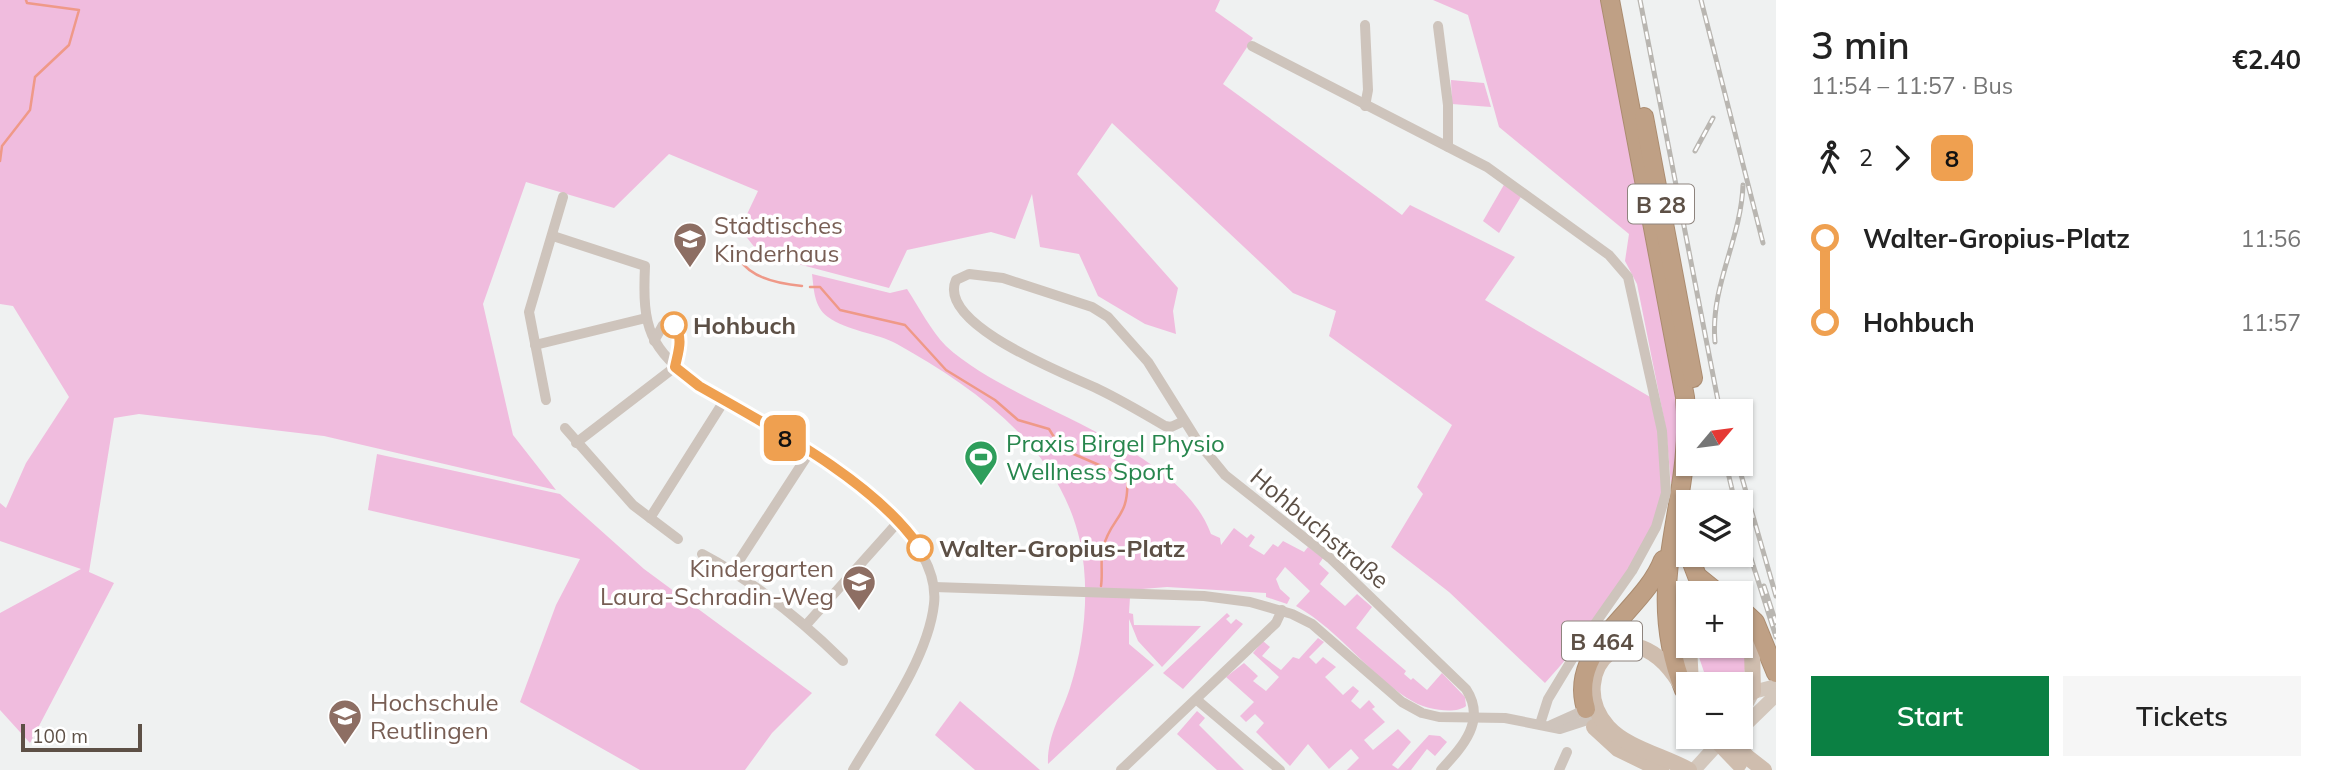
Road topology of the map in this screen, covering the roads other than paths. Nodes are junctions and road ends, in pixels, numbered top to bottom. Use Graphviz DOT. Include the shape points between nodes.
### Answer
graph roads {
  1 [pos="1610,0"];
  2 [pos="1621,0"];
  3 [pos="1364,25"];
  4 [pos="1438,26"];
  5 [pos="1252,46"];
  6 [pos="1365,106"];
  7 [pos="1448,147"];
  8 [pos="563,197"];
  9 [pos="553,236"];
  10 [pos="646,318"];
  11 [pos="654,341"];
  12 [pos="535,345"];
  13 [pos="675,367"];
  14 [pos="1696,399"];
  15 [pos="546,400"];
  16 [pos="724,401"];
  17 [pos="1184,421"];
  18 [pos="565,428"];
  19 [pos="576,443"];
  20 [pos="809,453"];
  21 [pos="650,518"];
  22 [pos="899,521"];
  23 [pos="1671,537"];
  24 [pos="678,538"];
  25 [pos="702,554"];
  26 [pos="1676,567"];
  27 [pos="733,570"];
  28 [pos="934,587"];
  29 [pos="1282,610"];
  30 [pos="1753,620"];
  31 [pos="806,625"];
  32 [pos="843,661"];
  33 [pos="1680,672"];
  34 [pos="1684,672"];
  35 [pos="1776,673"];
  36 [pos="1676,676"];
  37 [pos="1776,686"];
  38 [pos="1753,692"];
  39 [pos="1776,695"];
  40 [pos="1196,700"];
  41 [pos="1593,713"];
  42 [pos="1753,717"];
  43 [pos="1474,718"];
  44 [pos="1545,725"];
  45 [pos="1713,749"];
  46 [pos="1724,749"];
  47 [pos="1727,749"];
  48 [pos="1567,751"];
  49 [pos="1744,763"];
  50 [pos="1655,768"];
  51 [pos="853,770"];
  52 [pos="1121,770"];
  53 [pos="1280,770"];
  54 [pos="1441,770"];
  55 [pos="1559,770"];
  56 [pos="1691,770"];
  57 [pos="1706,770"];
  58 [pos="1764,770"];
  1 -- 23 [label="highway, B 28" via="1685,397 1685,458"];
  2 -- 14 [label="highway, B 28" via="1689,343"];
  3 -- 6 [label="street"];
  4 -- 7 [label="street" via="1448,104"];
  5 -- 6 [label="street"];
  6 -- 7 [label="street"];
  7 -- 44 [label="street" via="1497,173 1624,270 1662,431 1667,478 1656,527 1548,699"];
  8 -- 9 [label="street"];
  9 -- 10 [label="street" via="645,266"];
  9 -- 12 [label="street" via="529,312"];
  10 -- 11 [label="street"];
  10 -- 12 [label="street"];
  11 -- 13 [label="street"];
  11 -- 13 [label="street" via="663,325 674,325 681,340"];
  12 -- 15 [label="street"];
  13 -- 16 [label="street"];
  13 -- 19 [label="street"];
  16 -- 20 [label="street"];
  16 -- 21 [label="street"];
  17 -- 17 [label="street, Hohbuchstraße" via="1141,354 1108,317 1085,304 986,275 962,275 953,286 964,312 1019,353 1165,426"];
  17 -- 43 [label="street, Hohbuchstraße" via="1225,475 1330,558 1461,683 1472,698"];
  18 -- 19 [label="street"];
  19 -- 21 [label="street"];
  20 -- 22 [label="street" via="869,493"];
  20 -- 27 [label="street"];
  21 -- 24 [label="street"];
  22 -- 28 [label="street" via="927,561"];
  22 -- 31 [label="street"];
  23 -- 33 [label="highway, B 28" via="1666,624"];
  23 -- 41 [label="highway, B 464" via="1652,584 1588,663 1583,683"];
  25 -- 27 [label="street"];
  26 -- 34 [label="highway" via="1674,612"];
  27 -- 31 [label="street"];
  28 -- 29 [label="street" via="1204,596"];
  28 -- 51 [label="street" via="933,612 914,663"];
  29 -- 40 [label="street" via="1276,623"];
  29 -- 43 [label="street" via="1319,630 1414,709 1435,716"];
  30 -- 35 [label="highway"];
  31 -- 32 [label="street"];
  36 -- 41 [label="main road" via="1655,653 1641,646 1611,652 1598,666"];
  37 -- 38 [label="street"];
  39 -- 42 [label="street"];
  40 -- 52 [label="street"];
  40 -- 53 [label="street"];
  41 -- 44 [label="street"];
  41 -- 50 [label="main road" via="1611,744"];
  41 -- 56 [label="main road" via="1619,736"];
  43 -- 44 [label="street"];
  43 -- 54 [label="street" via="1467,739"];
  45 -- 56 [label="street"];
  46 -- 57 [label="street"];
  47 -- 49 [label="main road, bridge"];
  48 -- 55 [label="street"];
  49 -- 58 [label="main road"];
}
